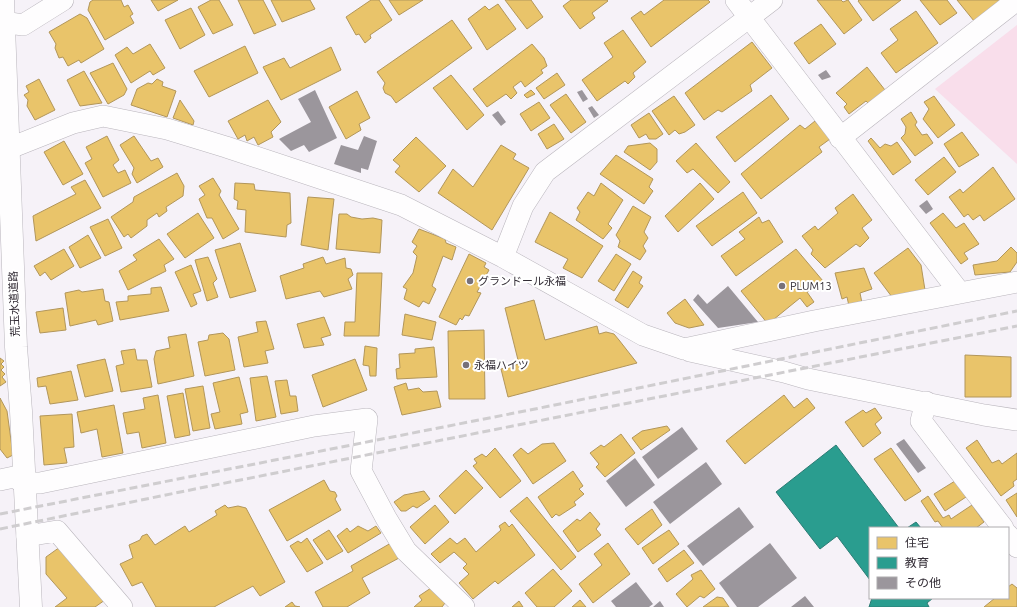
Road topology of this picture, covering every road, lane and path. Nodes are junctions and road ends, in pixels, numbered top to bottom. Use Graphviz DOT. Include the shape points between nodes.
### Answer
graph roads {
  1 [pos="3,0"];
  2 [pos="63,0"];
  3 [pos="736,0"];
  4 [pos="772,0"];
  5 [pos="1017,0"];
  6 [pos="749,17"];
  7 [pos="3,22"];
  8 [pos="840,138"];
  9 [pos="4,150"];
  10 [pos="503,257"];
  11 [pos="1017,282"];
  12 [pos="960,293"];
  13 [pos="684,349"];
  14 [pos="926,402"];
  15 [pos="1017,420"];
  16 [pos="0,480"];
  17 [pos="24,483"];
  18 [pos="1002,527"];
  19 [pos="26,536"];
  20 [pos="1009,536"];
  21 [pos="1017,547"];
  22 [pos="31,607"];
  23 [pos="122,607"];
  24 [pos="464,607"];
  1 -- 7 [label="main road, 荒玉水道道路"];
  2 -- 7 [label="street" via="23,25"];
  3 -- 6 [label="street"];
  4 -- 6 [label="street"];
  5 -- 8 [label="street"];
  6 -- 8 [label="street"];
  6 -- 10 [label="street" via="545,172 523,206"];
  7 -- 9 [label="main road, 荒玉水道道路"];
  8 -- 12 [label="street"];
  9 -- 10 [label="street" via="73,123 103,116 167,129 401,206"];
  9 -- 17 [label="main road, 荒玉水道道路"];
  10 -- 13 [label="street" via="643,335"];
  11 -- 12 [label="street"];
  12 -- 13 [label="street"];
  13 -- 14 [label="street" via="808,379"];
  14 -- 15 [label="street"];
  14 -- 18 [label="street" via="921,421"];
  16 -- 17 [label="street" via="14,477"];
  17 -- 19 [label="main road, 荒玉水道道路"];
  17 -- 24 [label="street" via="40,482 314,426 367,419 361,471 406,551"];
  19 -- 22 [label="main road, 荒玉水道道路"];
  19 -- 23 [label="street" via="57,531"];
  20 -- 21 [label="street"];
}
